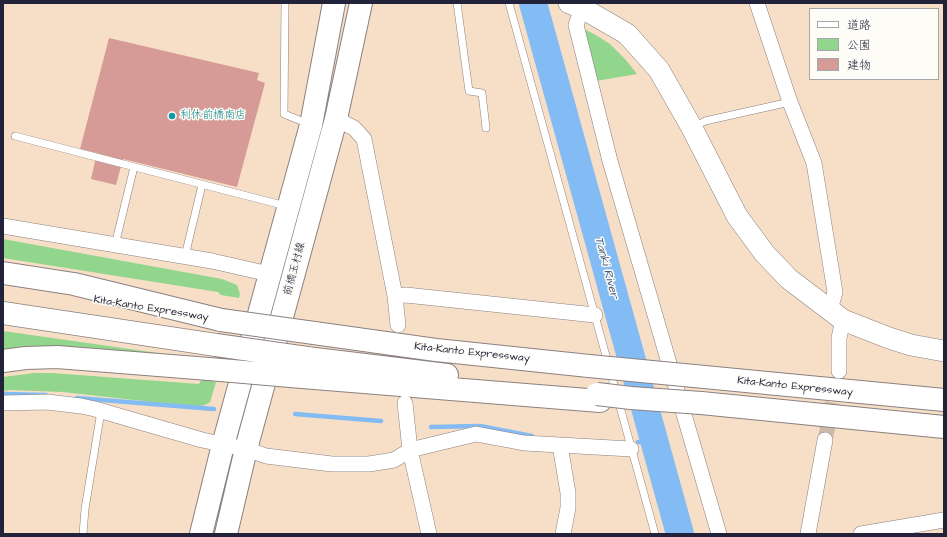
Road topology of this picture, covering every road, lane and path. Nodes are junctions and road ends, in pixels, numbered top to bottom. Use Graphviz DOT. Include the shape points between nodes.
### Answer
graph roads {
  1 [pos="285,3"];
  2 [pos="334,3"];
  3 [pos="361,3"];
  4 [pos="458,3"];
  5 [pos="509,3"];
  6 [pos="757,3"];
  7 [pos="579,5"];
  8 [pos="790,102"];
  9 [pos="336,119"];
  10 [pos="310,125"];
  11 [pos="486,128"];
  12 [pos="692,128"];
  13 [pos="15,136"];
  14 [pos="134,167"];
  15 [pos="202,185"];
  16 [pos="288,207"];
  17 [pos="3,226"];
  18 [pos="114,245"];
  19 [pos="185,256"];
  20 [pos="3,273"];
  21 [pos="269,274"];
  22 [pos="3,286"];
  23 [pos="395,296"];
  24 [pos="3,313"];
  25 [pos="595,315"];
  26 [pos="836,315"];
  27 [pos="222,320"];
  28 [pos="398,325"];
  29 [pos="944,351"];
  30 [pos="3,361"];
  31 [pos="304,367"];
  32 [pos="839,370"];
  33 [pos="944,400"];
  34 [pos="3,404"];
  35 [pos="405,404"];
  36 [pos="101,411"];
  37 [pos="944,427"];
  38 [pos="825,440"];
  39 [pos="223,444"];
  40 [pos="560,445"];
  41 [pos="246,449"];
  42 [pos="631,449"];
  43 [pos="410,450"];
  44 [pos="944,520"];
  45 [pos="83,534"];
  46 [pos="201,534"];
  47 [pos="226,534"];
  48 [pos="429,534"];
  49 [pos="563,534"];
  50 [pos="655,534"];
  51 [pos="719,534"];
  52 [pos="808,534"];
  53 [pos="861,534"];
  1 -- 10 [label="lane" via="284,114"];
  2 -- 10 [label="main road"];
  3 -- 9 [label="main road, 前橋玉村線"];
  4 -- 11 [label="lane" via="469,91 482,93"];
  5 -- 25 [label="lane"];
  6 -- 8 [label="street"];
  7 -- 12 [label="street" via="627,34 659,70"];
  7 -- 51 [label="street" via="576,25 610,161"];
  8 -- 12 [label="lane" via="705,121"];
  8 -- 26 [label="street" via="814,163 835,292"];
  9 -- 23 [label="street" via="354,128 364,139"];
  9 -- 41 [label="main road, 前橋玉村線"];
  10 -- 16 [label="main road"];
  12 -- 26 [label="street" via="737,216 765,254 789,279"];
  13 -- 14 [label="lane"];
  14 -- 15 [label="lane"];
  14 -- 18 [label="lane"];
  15 -- 16 [label="lane"];
  15 -- 19 [label="lane"];
  16 -- 21 [label="main road"];
  17 -- 18 [label="street"];
  18 -- 19 [label="street"];
  19 -- 21 [label="street"];
  20 -- 27 [label="main road" via="74,284"];
  21 -- 39 [label="main road"];
  22 -- 27 [label="main road, Kita-Kanto Expressway"];
  23 -- 25 [label="street" via="406,295"];
  23 -- 28 [label="street"];
  24 -- 31 [label="main road, bridge" via="216,345"];
  25 -- 42 [label="lane"];
  26 -- 29 [label="street" via="889,338"];
  26 -- 32 [label="street" via="840,338"];
  27 -- 33 [label="main road, Kita-Kanto Expressway, bridge" via="436,350"];
  30 -- 31 [label="main road, bridge" via="57,357 209,369"];
  31 -- 37 [label="main road, bridge" via="598,397 701,403"];
  34 -- 36 [label="street" via="47,402"];
  35 -- 43 [label="street"];
  36 -- 39 [label="street"];
  36 -- 45 [label="lane"];
  38 -- 52 [label="street"];
  39 -- 41 [label="street"];
  39 -- 46 [label="main road"];
  40 -- 42 [label="street"];
  40 -- 43 [label="street" via="524,443 476,434"];
  40 -- 49 [label="street" via="568,493"];
  41 -- 43 [label="street" via="266,456 351,465 394,460"];
  41 -- 47 [label="main road, 前橋玉村線"];
  42 -- 50 [label="lane"];
  43 -- 48 [label="street"];
  44 -- 53 [label="street"];
}
